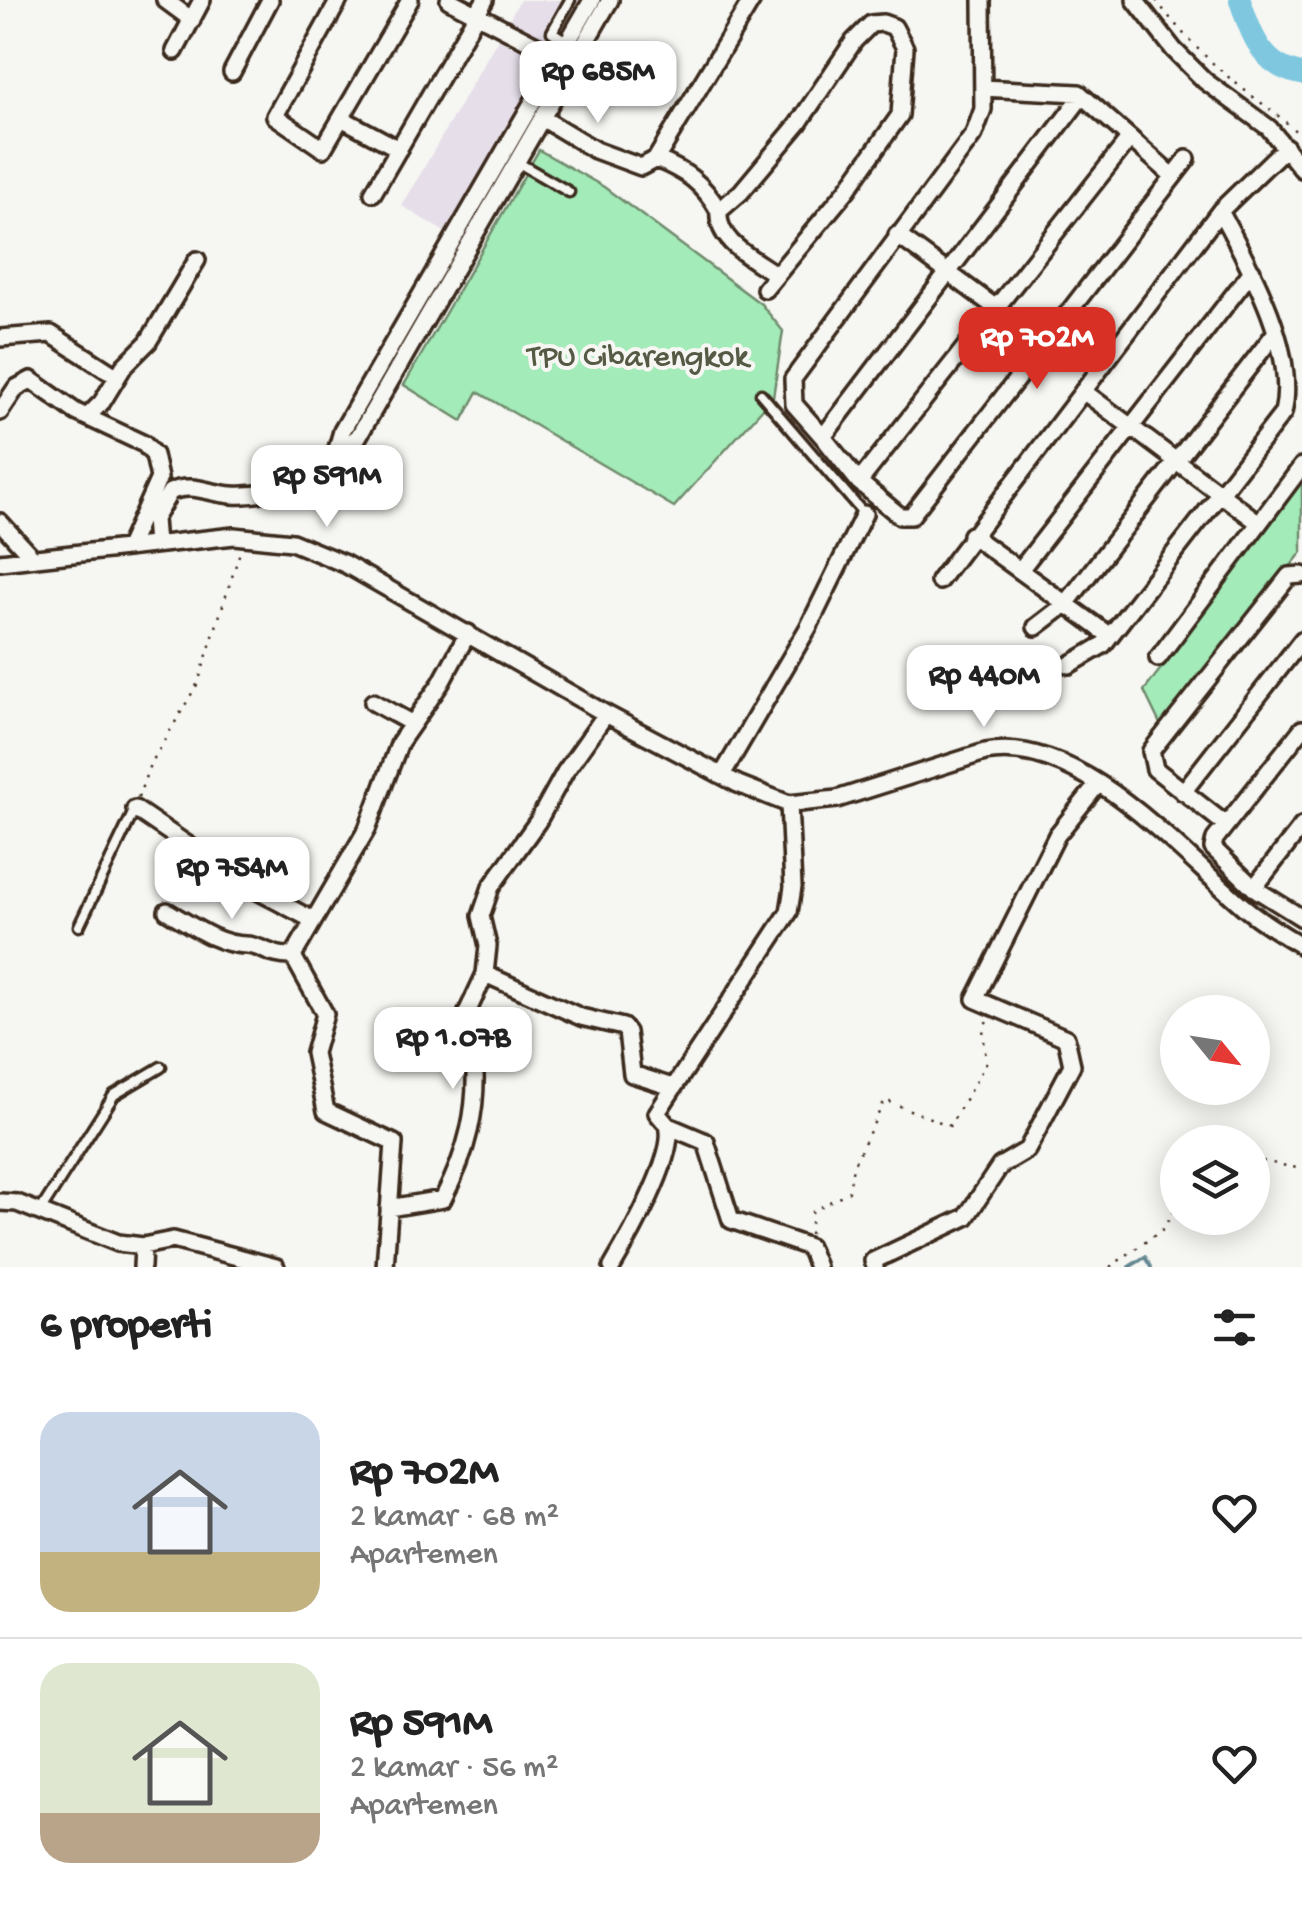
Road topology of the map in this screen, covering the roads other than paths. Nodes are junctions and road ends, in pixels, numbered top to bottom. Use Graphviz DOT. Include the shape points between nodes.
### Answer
graph roads {
  1 [pos="165,0"];
  2 [pos="202,0"];
  3 [pos="270,0"];
  4 [pos="339,0"];
  5 [pos="410,0"];
  6 [pos="449,0"];
  7 [pos="570,0"];
  8 [pos="592,0"];
  9 [pos="610,0"];
  10 [pos="752,0"];
  11 [pos="982,0"];
  12 [pos="1135,0"];
  13 [pos="481,7"];
  14 [pos="192,20"];
  15 [pos="175,51"];
  16 [pos="567,55"];
  17 [pos="232,72"];
  18 [pos="983,88"];
  19 [pos="1082,96"];
  20 [pos="542,118"];
  21 [pos="343,119"];
  22 [pos="1130,138"];
  23 [pos="1286,148"];
  24 [pos="399,149"];
  25 [pos="656,158"];
  26 [pos="1188,158"];
  27 [pos="517,162"];
  28 [pos="1302,168"];
  29 [pos="1173,176"];
  30 [pos="496,182"];
  31 [pos="569,192"];
  32 [pos="372,193"];
  33 [pos="719,211"];
  34 [pos="1220,211"];
  35 [pos="897,235"];
  36 [pos="197,260"];
  37 [pos="1252,271"];
  38 [pos="950,274"];
  39 [pos="776,275"];
  40 [pos="765,289"];
  41 [pos="997,310"];
  42 [pos="1276,332"];
  43 [pos="0,338"];
  44 [pos="1045,344"];
  45 [pos="116,376"];
  46 [pos="1082,390"];
  47 [pos="761,394"];
  48 [pos="0,412"];
  49 [pos="87,416"];
  50 [pos="1130,426"];
  51 [pos="823,436"];
  52 [pos="1176,461"];
  53 [pos="1302,466"];
  54 [pos="860,482"];
  55 [pos="1220,494"];
  56 [pos="864,514"];
  57 [pos="0,522"];
  58 [pos="1260,523"];
  59 [pos="971,534"];
  60 [pos="156,544"];
  61 [pos="128,547"];
  62 [pos="32,557"];
  63 [pos="0,562"];
  64 [pos="1020,570"];
  65 [pos="1302,575"];
  66 [pos="938,581"];
  67 [pos="1066,604"];
  68 [pos="1036,627"];
  69 [pos="468,634"];
  70 [pos="1110,636"];
  71 [pos="1302,640"];
  72 [pos="1158,658"];
  73 [pos="1069,665"];
  74 [pos="373,702"];
  75 [pos="606,714"];
  76 [pos="412,723"];
  77 [pos="1302,729"];
  78 [pos="722,776"];
  79 [pos="1098,784"];
  80 [pos="1183,792"];
  81 [pos="788,804"];
  82 [pos="134,809"];
  83 [pos="1226,824"];
  84 [pos="1302,826"];
  85 [pos="1254,888"];
  86 [pos="167,911"];
  87 [pos="1302,918"];
  88 [pos="313,920"];
  89 [pos="79,926"];
  90 [pos="1302,946"];
  91 [pos="292,956"];
  92 [pos="485,974"];
  93 [pos="161,1067"];
  94 [pos="672,1087"];
  95 [pos="668,1126"];
  96 [pos="0,1202"];
  97 [pos="389,1208"];
  98 [pos="39,1213"];
  99 [pos="143,1246"];
  100 [pos="142,1267"];
  101 [pos="276,1267"];
  102 [pos="385,1267"];
  103 [pos="612,1267"];
  104 [pos="817,1267"];
  105 [pos="875,1267"];
  1 -- 14 [label="street"];
  2 -- 14 [label="street"];
  3 -- 17 [label="street"];
  4 -- 21 [label="street" via="275,116 323,149"];
  5 -- 21 [label="street"];
  6 -- 13 [label="street"];
  7 -- 16 [label="lane" via="552,32"];
  8 -- 16 [label="street"];
  9 -- 16 [label="street"];
  10 -- 25 [label="street"];
  11 -- 18 [label="street"];
  12 -- 23 [label="street" via="1205,81"];
  13 -- 16 [label="street"];
  13 -- 24 [label="street"];
  14 -- 15 [label="street"];
  16 -- 20 [label="street"];
  16 -- 30 [label="street"];
  18 -- 19 [label="street" via="1071,90"];
  18 -- 35 [label="street" via="974,134"];
  19 -- 22 [label="street"];
  19 -- 38 [label="street"];
  20 -- 25 [label="street" via="618,161 641,167"];
  20 -- 27 [label="street"];
  21 -- 24 [label="street"];
  22 -- 29 [label="street"];
  22 -- 41 [label="street"];
  23 -- 28 [label="street"];
  23 -- 34 [label="street"];
  24 -- 32 [label="street"];
  25 -- 33 [label="street" via="705,187"];
  26 -- 29 [label="street"];
  27 -- 30 [label="street"];
  27 -- 31 [label="lane"];
  29 -- 44 [label="street"];
  30 -- 60 [label="street" via="358,437 288,487 260,494 170,492 154,519"];
  33 -- 39 [label="street" via="718,225 728,239"];
  33 -- 39 [label="street" via="798,124 854,40 871,24 894,27 905,48 900,115"];
  34 -- 37 [label="street"];
  34 -- 46 [label="street"];
  35 -- 38 [label="street"];
  35 -- 51 [label="street" via="793,379 794,404"];
  36 -- 45 [label="street" via="148,342"];
  37 -- 42 [label="street"];
  37 -- 50 [label="street"];
  38 -- 41 [label="street"];
  38 -- 51 [label="street"];
  39 -- 40 [label="street"];
  41 -- 44 [label="street"];
  41 -- 54 [label="street"];
  42 -- 52 [label="street"];
  42 -- 55 [label="street" via="1283,412"];
  43 -- 45 [label="street" via="51,334"];
  44 -- 54 [label="street" via="910,516 900,516"];
  45 -- 49 [label="street"];
  46 -- 50 [label="street"];
  46 -- 59 [label="street"];
  47 -- 56 [label="lane"];
  48 -- 49 [label="street" via="28,380"];
  49 -- 61 [label="street" via="144,444 158,464 156,487"];
  50 -- 52 [label="street"];
  50 -- 64 [label="street"];
  51 -- 54 [label="street"];
  52 -- 55 [label="street"];
  52 -- 67 [label="street"];
  53 -- 58 [label="street"];
  55 -- 58 [label="street"];
  55 -- 70 [label="street"];
  56 -- 78 [label="street" via="808,628"];
  57 -- 62 [label="street"];
  58 -- 72 [label="street"];
  59 -- 64 [label="street"];
  59 -- 66 [label="street"];
  60 -- 61 [label="street"];
  60 -- 69 [label="street" via="244,536 312,548"];
  61 -- 62 [label="street"];
  62 -- 63 [label="street"];
  64 -- 67 [label="street"];
  65 -- 80 [label="street" via="1289,576 1151,751 1155,769"];
  67 -- 68 [label="street"];
  67 -- 70 [label="street"];
  69 -- 75 [label="street"];
  69 -- 76 [label="street"];
  70 -- 73 [label="street"];
  71 -- 80 [label="street"];
  74 -- 76 [label="street"];
  75 -- 78 [label="street"];
  75 -- 92 [label="street" via="491,886 481,916"];
  76 -- 88 [label="street" via="367,829"];
  77 -- 83 [label="street"];
  78 -- 81 [label="street"];
  79 -- 81 [label="street" via="1052,758 1005,748 837,799"];
  79 -- 90 [label="street" via="1246,908"];
  79 -- 105 [label="street" via="1058,835 975,1000 1066,1038 1072,1065 1027,1150 1000,1166 966,1217 873,1260"];
  80 -- 83 [label="street"];
  81 -- 94 [label="street" via="789,912"];
  82 -- 88 [label="street" via="248,886"];
  82 -- 89 [label="lane"];
  83 -- 85 [label="street" via="1214,851"];
  84 -- 85 [label="street"];
  85 -- 87 [label="street"];
  86 -- 91 [label="street" via="235,948"];
  88 -- 91 [label="street"];
  91 -- 97 [label="street" via="325,1014 314,1053 325,1108 394,1143"];
  92 -- 94 [label="street" via="622,1028 632,1074"];
  92 -- 97 [label="street" via="464,1020 475,1072 464,1153 443,1198"];
  93 -- 98 [label="lane" via="114,1095"];
  94 -- 95 [label="street" via="657,1113"];
  95 -- 103 [label="street" via="672,1138 662,1165"];
  95 -- 104 [label="street" via="706,1142 731,1220 808,1247"];
  96 -- 98 [label="street"];
  97 -- 102 [label="street"];
  98 -- 99 [label="street" via="118,1244"];
  99 -- 100 [label="street"];
  99 -- 101 [label="street" via="173,1240"];
}
